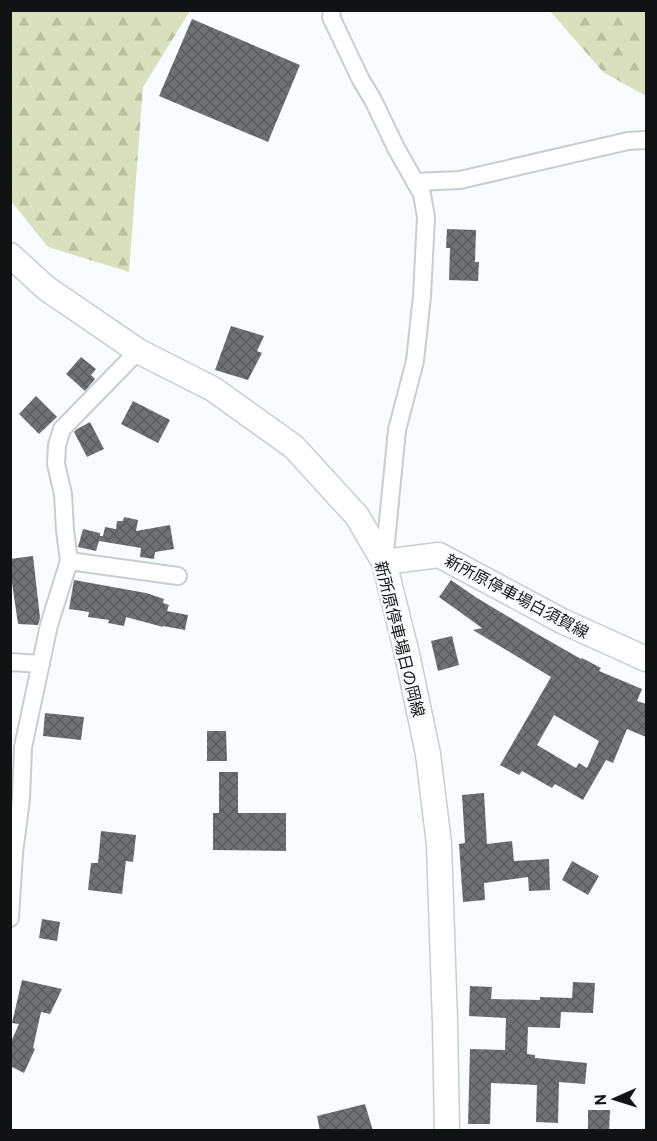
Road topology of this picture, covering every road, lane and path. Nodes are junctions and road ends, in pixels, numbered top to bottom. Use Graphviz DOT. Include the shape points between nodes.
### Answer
graph roads {
  1 [pos="332,10"];
  2 [pos="646,140"];
  3 [pos="416,182"];
  4 [pos="10,255"];
  5 [pos="138,351"];
  6 [pos="69,561"];
  7 [pos="384,562"];
  8 [pos="178,576"];
  9 [pos="646,659"];
  10 [pos="10,662"];
  11 [pos="41,664"];
  12 [pos="10,918"];
  13 [pos="447,1131"];
  1 -- 3 [label="street" via="331,16 361,80"];
  2 -- 3 [label="street" via="627,141 460,180"];
  3 -- 7 [label="street" via="426,217 422,296 415,361 397,430"];
  4 -- 5 [label="main road, 新所原停車場日の岡線" via="46,288"];
  5 -- 6 [label="street" via="62,429 56,464"];
  5 -- 7 [label="main road, 新所原停車場日の岡線" via="213,389 294,447 357,516"];
  6 -- 8 [label="street"];
  6 -- 11 [label="street"];
  7 -- 9 [label="main road, 新所原停車場白須賀線" via="439,555 562,621"];
  7 -- 13 [label="main road, 新所原停車場日の岡線" via="428,754 439,844"];
  10 -- 11 [label="street"];
  11 -- 12 [label="street" via="23,747"];
}
